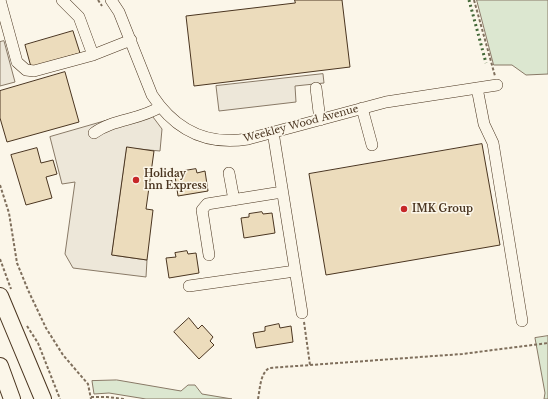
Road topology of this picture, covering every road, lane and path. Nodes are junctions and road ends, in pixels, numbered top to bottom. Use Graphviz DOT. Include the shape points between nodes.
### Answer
graph roads {
  1 [pos="0,0"];
  2 [pos="62,0"];
  3 [pos="111,0"];
  4 [pos="474,0"];
  5 [pos="131,40"];
  6 [pos="93,55"];
  7 [pos="497,85"];
  8 [pos="316,88"];
  9 [pos="477,88"];
  10 [pos="160,107"];
  11 [pos="362,108"];
  12 [pos="320,120"];
  13 [pos="273,132"];
  14 [pos="94,133"];
  15 [pos="372,146"];
  16 [pos="229,173"];
  17 [pos="0,185"];
  18 [pos="282,192"];
  19 [pos="234,200"];
  20 [pos="209,255"];
  21 [pos="0,259"];
  22 [pos="295,271"];
  23 [pos="189,286"];
  24 [pos="7,295"];
  25 [pos="302,313"];
  26 [pos="522,321"];
  27 [pos="27,326"];
  28 [pos="548,343"];
  29 [pos="310,365"];
  30 [pos="0,366"];
  31 [pos="91,398"];
  32 [pos="12,399"];
  33 [pos="43,399"];
  34 [pos="60,399"];
  35 [pos="124,399"];
  36 [pos="258,399"];
  1 -- 6 [label="street" via="17,62 26,70 34,71"];
  2 -- 6 [label="street" via="79,17"];
  3 -- 5 [label="street, Weekley Wood Avenue"];
  4 -- 7 [label="path"];
  5 -- 6 [label="street"];
  5 -- 10 [label="street, Weekley Wood Avenue" via="152,95"];
  7 -- 9 [label="street, Weekley Wood Avenue"];
  8 -- 12 [label="street"];
  9 -- 11 [label="street, Weekley Wood Avenue"];
  9 -- 26 [label="street" via="484,124 493,143"];
  10 -- 13 [label="street, Weekley Wood Avenue" via="172,120 205,138 237,141"];
  10 -- 14 [label="street" via="150,114 102,127"];
  11 -- 12 [label="street, Weekley Wood Avenue"];
  11 -- 15 [label="street"];
  12 -- 13 [label="street, Weekley Wood Avenue"];
  13 -- 18 [label="street"];
  16 -- 19 [label="street"];
  17 -- 31 [label="path" via="9,213 17,263 28,290 46,328 63,355 88,384"];
  18 -- 19 [label="street"];
  18 -- 22 [label="street"];
  19 -- 20 [label="street" via="208,204 202,210"];
  21 -- 24 [label="path"];
  22 -- 23 [label="street"];
  22 -- 25 [label="street"];
  24 -- 33 [label="highway"];
  25 -- 29 [label="path"];
  27 -- 34 [label="path" via="38,343"];
  28 -- 29 [label="path" via="454,355"];
  29 -- 36 [label="path" via="269,368 265,371"];
  30 -- 32 [label="highway"];
  31 -- 35 [label="path" via="107,396"];
}
